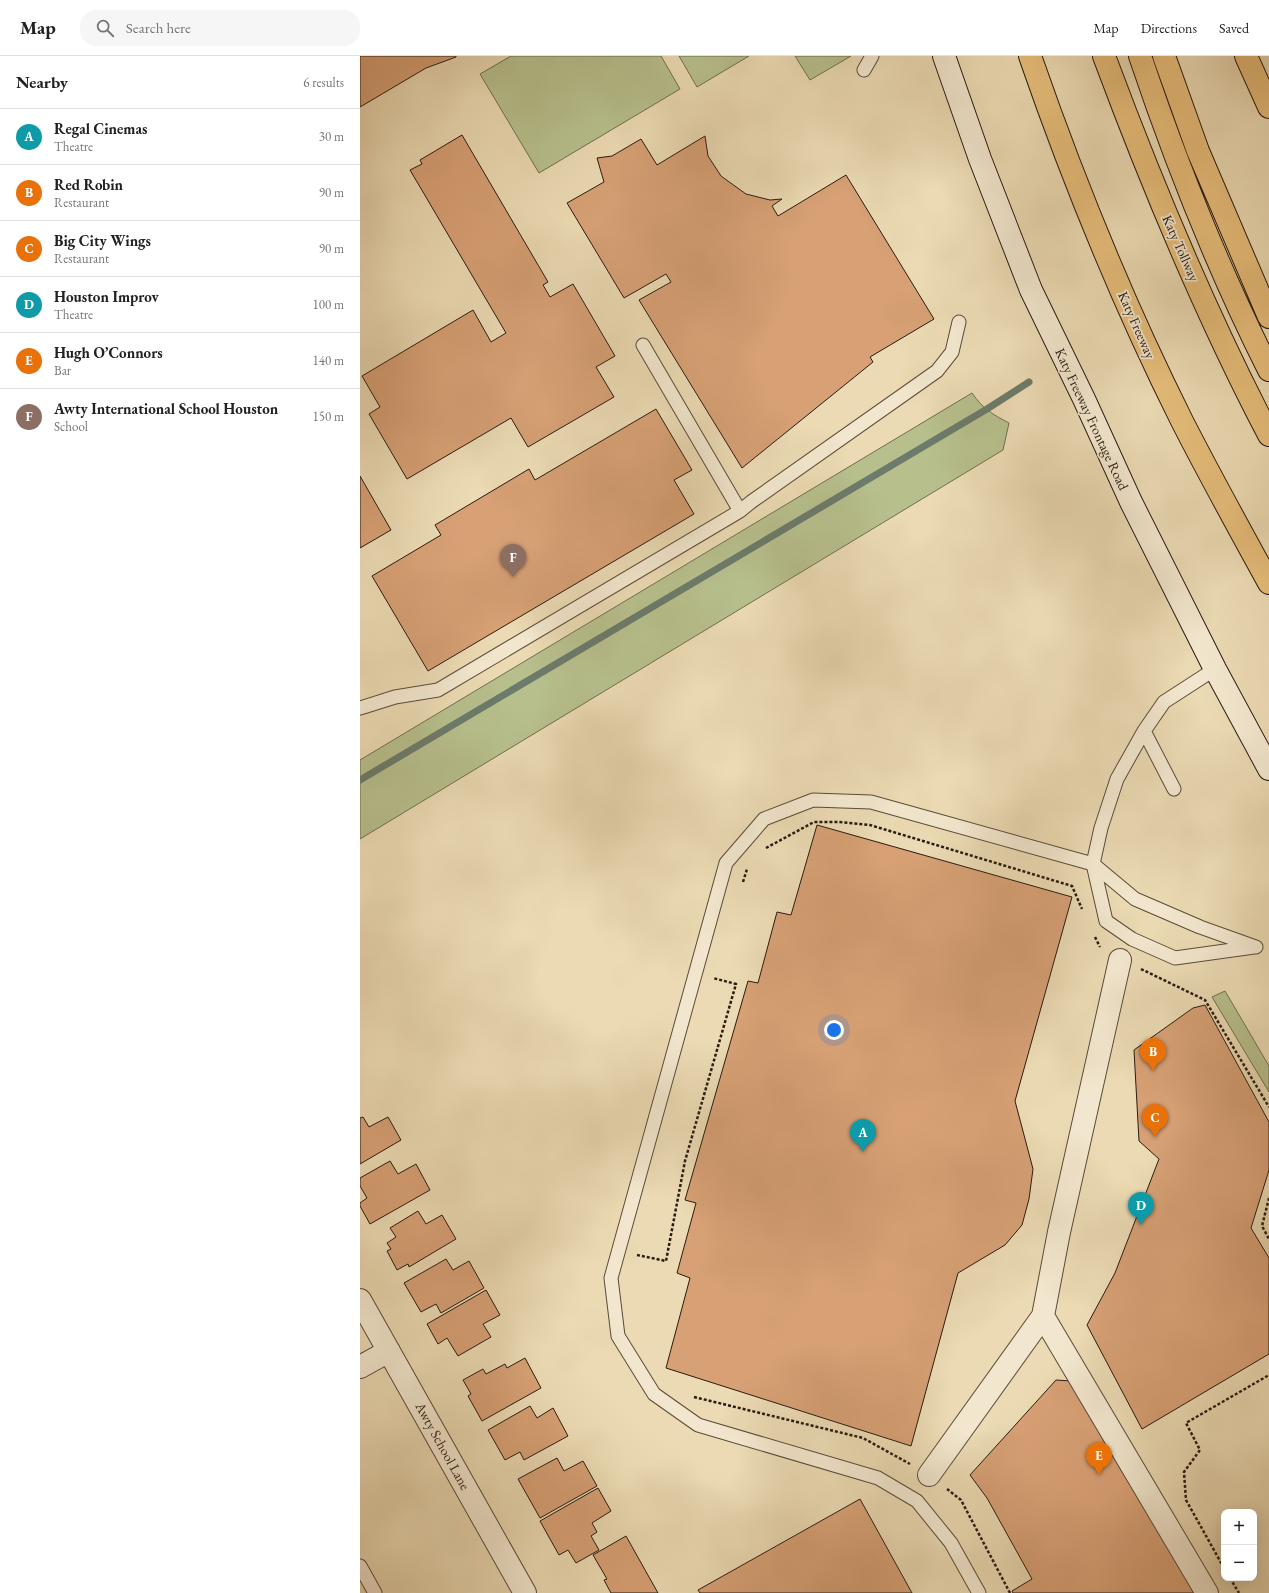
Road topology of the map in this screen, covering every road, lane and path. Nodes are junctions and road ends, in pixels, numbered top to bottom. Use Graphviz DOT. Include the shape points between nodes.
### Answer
graph roads {
  1 [pos="872,56"];
  2 [pos="944,56"];
  3 [pos="1030,56"];
  4 [pos="1104,56"];
  5 [pos="1140,56"];
  6 [pos="1164,56"];
  7 [pos="1246,56"];
  8 [pos="864,70"];
  9 [pos="1269,107"];
  10 [pos="1269,317"];
  11 [pos="959,322"];
  12 [pos="643,344"];
  13 [pos="1269,370"];
  14 [pos="1269,435"];
  15 [pos="740,512"];
  16 [pos="1269,583"];
  17 [pos="1215,669"];
  18 [pos="360,708"];
  19 [pos="1144,731"];
  20 [pos="1269,769"];
  21 [pos="1174,789"];
  22 [pos="762,850"];
  23 [pos="751,864"];
  24 [pos="1093,864"];
  25 [pos="742,883"];
  26 [pos="1084,915"];
  27 [pos="1093,934"];
  28 [pos="1120,960"];
  29 [pos="715,972"];
  30 [pos="1269,1107"];
  31 [pos="1269,1198"];
  32 [pos="1269,1239"];
  33 [pos="634,1260"];
  34 [pos="362,1309"];
  35 [pos="1043,1316"];
  36 [pos="389,1351"];
  37 [pos="360,1367"];
  38 [pos="1269,1375"];
  39 [pos="689,1396"];
  40 [pos="929,1475"];
  41 [pos="1221,1563"];
  42 [pos="360,1566"];
  43 [pos="1232,1581"];
  44 [pos="375,1593"];
  45 [pos="525,1593"];
  46 [pos="978,1593"];
  47 [pos="1010,1593"];
  48 [pos="1207,1593"];
  49 [pos="1239,1593"];
  1 -- 8 [label="lane"];
  2 -- 17 [label="street, Katy Freeway Frontage Road" via="980,159 1031,290 1130,502"];
  3 -- 16 [label="highway, Katy Freeway" via="1079,190 1150,354 1197,449"];
  4 -- 14 [label="highway, Katy Tollway" via="1156,192 1192,276"];
  5 -- 13 [label="highway" via="1167,136 1196,208"];
  6 -- 10 [label="highway" via="1198,151"];
  7 -- 9 [label="highway"];
  11 -- 15 [label="lane" via="952,352 937,371"];
  12 -- 15 [label="lane"];
  15 -- 18 [label="lane" via="438,690 395,697"];
  17 -- 19 [label="lane" via="1164,702"];
  17 -- 20 [label="street, Katy Freeway Frontage Road"];
  19 -- 21 [label="lane"];
  19 -- 24 [label="lane" via="1117,779 1101,828"];
  22 -- 26 [label="path" via="814,822 870,825 1072,886"];
  23 -- 25 [label="path"];
  24 -- 24 [label="lane" via="1135,899 1200,927 1256,947 1175,958 1132,939 1106,922"];
  24 -- 46 [label="lane" via="871,802 813,800 764,819 726,863 611,1278 618,1336 654,1394 698,1425 878,1478 917,1501 951,1543"];
  27 -- 28 [label="path" via="1100,948"];
  28 -- 30 [label="path" via="1206,1000"];
  28 -- 35 [label="street" via="1059,1232"];
  29 -- 33 [label="path" via="713,979 736,984 685,1161 666,1261 637,1255"];
  31 -- 32 [label="path" via="1262,1226"];
  34 -- 36 [label="street, Awty School Lane"];
  35 -- 40 [label="street"];
  35 -- 48 [label="street"];
  36 -- 37 [label="street"];
  36 -- 45 [label="street, Awty School Lane"];
  38 -- 41 [label="path" via="1186,1423 1200,1450 1184,1472 1186,1500"];
  39 -- 40 [label="path" via="863,1438"];
  40 -- 47 [label="path" via="961,1500"];
  42 -- 44 [label="lane"];
  43 -- 49 [label="path"];
}
